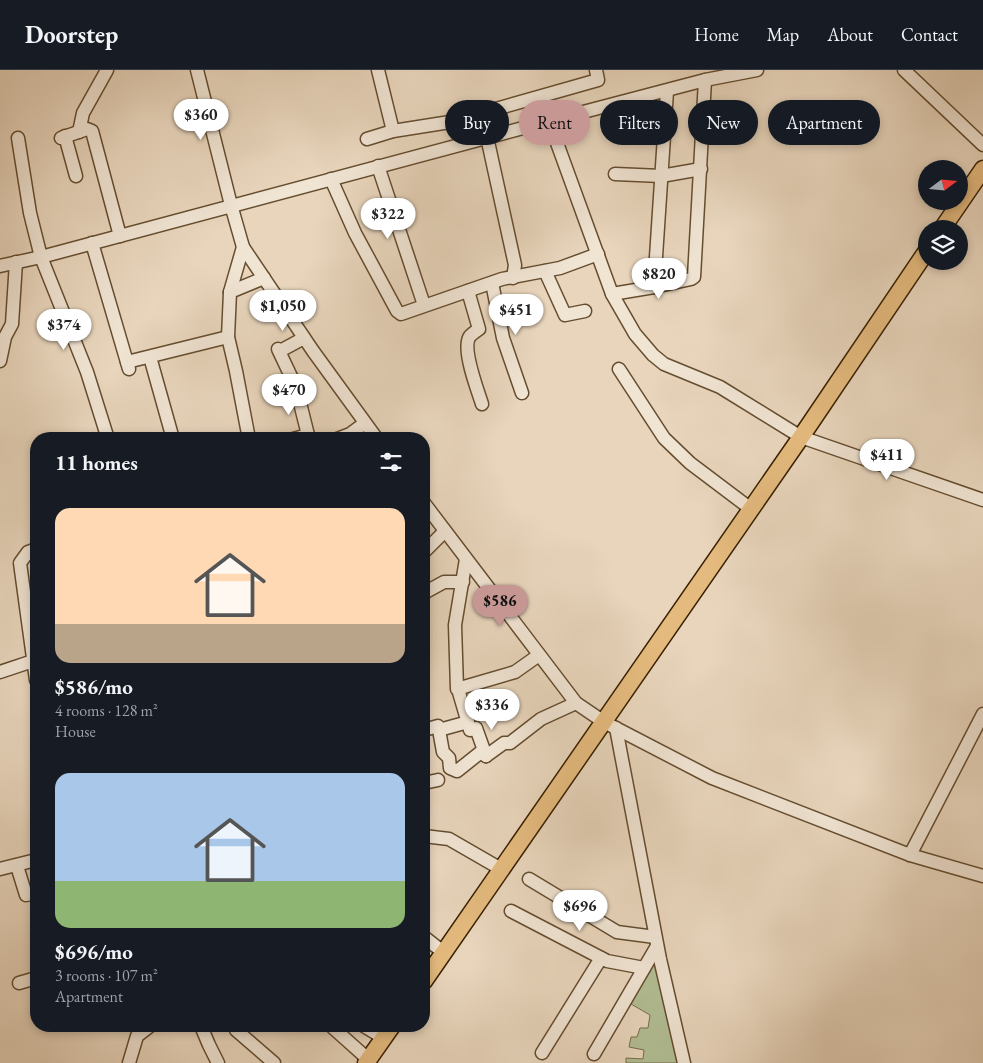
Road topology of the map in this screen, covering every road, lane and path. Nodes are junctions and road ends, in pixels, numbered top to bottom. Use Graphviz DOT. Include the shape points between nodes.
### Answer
graph roads {
  1 [pos="107,70"];
  2 [pos="197,70"];
  3 [pos="378,70"];
  4 [pos="596,70"];
  5 [pos="757,70"];
  6 [pos="904,70"];
  7 [pos="705,80"];
  8 [pos="667,91"];
  9 [pos="590,111"];
  10 [pos="393,131"];
  11 [pos="79,132"];
  12 [pos="18,138"];
  13 [pos="367,138"];
  14 [pos="457,145"];
  15 [pos="489,145"];
  16 [pos="558,145"];
  17 [pos="983,145"];
  18 [pos="378,166"];
  19 [pos="983,168"];
  20 [pos="701,170"];
  21 [pos="615,174"];
  22 [pos="76,176"];
  23 [pos="661,176"];
  24 [pos="331,179"];
  25 [pos="231,205"];
  26 [pos="948,220"];
  27 [pos="120,236"];
  28 [pos="92,243"];
  29 [pos="243,247"];
  30 [pos="598,254"];
  31 [pos="41,257"];
  32 [pos="16,262"];
  33 [pos="918,264"];
  34 [pos="0,266"];
  35 [pos="545,271"];
  36 [pos="264,278"];
  37 [pos="513,278"];
  38 [pos="492,283"];
  39 [pos="654,287"];
  40 [pos="468,290"];
  41 [pos="230,292"];
  42 [pos="612,294"];
  43 [pos="424,305"];
  44 [pos="586,311"];
  45 [pos="228,337"];
  46 [pos="304,338"];
  47 [pos="150,357"];
  48 [pos="0,361"];
  49 [pos="619,369"];
  50 [pos="522,393"];
  51 [pos="482,404"];
  52 [pos="365,423"];
  53 [pos="106,432"];
  54 [pos="171,432"];
  55 [pos="248,432"];
  56 [pos="307,432"];
  57 [pos="353,432"];
  58 [pos="372,432"];
  59 [pos="801,437"];
  60 [pos="983,500"];
  61 [pos="751,509"];
  62 [pos="430,520"];
  63 [pos="445,531"];
  64 [pos="430,546"];
  65 [pos="30,551"];
  66 [pos="466,559"];
  67 [pos="462,582"];
  68 [pos="430,590"];
  69 [pos="30,638"];
  70 [pos="539,655"];
  71 [pos="30,662"];
  72 [pos="0,672"];
  73 [pos="458,689"];
  74 [pos="576,703"];
  75 [pos="983,714"];
  76 [pos="468,722"];
  77 [pos="610,725"];
  78 [pos="430,728"];
  79 [pos="439,730"];
  80 [pos="486,756"];
  81 [pos="438,780"];
  82 [pos="430,782"];
  83 [pos="430,837"];
  84 [pos="910,855"];
  85 [pos="30,862"];
  86 [pos="17,866"];
  87 [pos="0,869"];
  88 [pos="501,869"];
  89 [pos="983,876"];
  90 [pos="529,878"];
  91 [pos="30,894"];
  92 [pos="510,911"];
  93 [pos="656,941"];
  94 [pos="430,942"];
  95 [pos="443,952"];
  96 [pos="601,958"];
  97 [pos="644,968"];
  98 [pos="430,972"];
  99 [pos="30,980"];
  100 [pos="19,983"];
  101 [pos="142,1032"];
  102 [pos="204,1032"];
  103 [pos="238,1032"];
  104 [pos="337,1032"];
  105 [pos="388,1032"];
  106 [pos="542,1053"];
  107 [pos="594,1054"];
  108 [pos="368,1061"];
  109 [pos="129,1063"];
  110 [pos="218,1063"];
  111 [pos="274,1063"];
  112 [pos="684,1063"];
  1 -- 11 [label="street" via="83,113"];
  2 -- 25 [label="street"];
  3 -- 10 [label="street"];
  4 -- 10 [label="street" via="598,80 450,122"];
  5 -- 7 [label="street"];
  6 -- 17 [label="street"];
  7 -- 8 [label="street"];
  7 -- 20 [label="street"];
  8 -- 9 [label="street"];
  8 -- 23 [label="street"];
  10 -- 13 [label="street"];
  11 -- 22 [label="street" via="64,137"];
  11 -- 27 [label="street" via="92,131"];
  12 -- 31 [label="street"];
  14 -- 18 [label="street"];
  15 -- 37 [label="street" via="515,265"];
  16 -- 30 [label="street"];
  18 -- 24 [label="street"];
  18 -- 43 [label="street"];
  19 -- 26 [label="main road"];
  20 -- 23 [label="street"];
  20 -- 39 [label="street" via="694,277"];
  21 -- 23 [label="street"];
  23 -- 39 [label="street"];
  24 -- 25 [label="street"];
  24 -- 43 [label="street" via="355,233 397,311 401,314"];
  25 -- 27 [label="street"];
  25 -- 29 [label="street"];
  27 -- 28 [label="street"];
  28 -- 31 [label="street"];
  28 -- 47 [label="street" via="128,366"];
  29 -- 36 [label="street"];
  29 -- 41 [label="street"];
  30 -- 35 [label="street"];
  30 -- 42 [label="street"];
  31 -- 32 [label="street"];
  31 -- 53 [label="street" via="87,372"];
  32 -- 34 [label="street"];
  32 -- 48 [label="street" via="12,324 5,337"];
  33 -- 59 [label="main road"];
  35 -- 37 [label="street"];
  35 -- 44 [label="street" via="565,315"];
  36 -- 41 [label="street"];
  36 -- 46 [label="street"];
  37 -- 38 [label="street"];
  38 -- 40 [label="street"];
  38 -- 50 [label="street" via="503,338"];
  39 -- 42 [label="street"];
  40 -- 43 [label="street"];
  40 -- 51 [label="street" via="479,329 469,337 466,345"];
  41 -- 45 [label="street"];
  42 -- 59 [label="street" via="635,334 664,364 720,387"];
  45 -- 47 [label="street"];
  45 -- 55 [label="street"];
  46 -- 52 [label="street"];
  46 -- 56 [label="street" via="279,350 296,386"];
  47 -- 54 [label="street"];
  49 -- 61 [label="street" via="664,438 690,463"];
  52 -- 57 [label="street"];
  52 -- 58 [label="street"];
  59 -- 60 [label="street"];
  59 -- 61 [label="main road"];
  61 -- 77 [label="main road"];
  62 -- 63 [label="street"];
  63 -- 64 [label="street"];
  63 -- 66 [label="street"];
  65 -- 69 [label="street" via="20,563"];
  66 -- 67 [label="street"];
  66 -- 70 [label="street"];
  67 -- 68 [label="street" via="444,582"];
  67 -- 73 [label="street" via="455,625"];
  70 -- 73 [label="street" via="515,672"];
  70 -- 74 [label="street"];
  71 -- 72 [label="street"];
  73 -- 76 [label="street"];
  74 -- 77 [label="street"];
  74 -- 80 [label="street" via="541,720 510,744 504,743"];
  75 -- 84 [label="street"];
  76 -- 79 [label="street"];
  76 -- 80 [label="street" via="470,730 476,728"];
  77 -- 84 [label="street" via="712,778"];
  77 -- 88 [label="main road"];
  77 -- 93 [label="street"];
  78 -- 79 [label="street" via="438,726"];
  79 -- 80 [label="street" via="450,768 457,771 480,752"];
  81 -- 82 [label="street"];
  83 -- 88 [label="street" via="449,839"];
  84 -- 89 [label="street"];
  85 -- 86 [label="street"];
  86 -- 87 [label="street"];
  86 -- 91 [label="street" via="26,895"];
  88 -- 95 [label="main road"];
  90 -- 93 [label="street" via="617,932"];
  92 -- 96 [label="street"];
  93 -- 97 [label="street"];
  93 -- 112 [label="street"];
  94 -- 95 [label="street"];
  95 -- 98 [label="main road"];
  96 -- 97 [label="street"];
  96 -- 106 [label="street"];
  97 -- 107 [label="street"];
  99 -- 100 [label="street"];
  101 -- 109 [label="street" via="137,1036"];
  102 -- 110 [label="street"];
  103 -- 111 [label="street"];
  104 -- 108 [label="street"];
  105 -- 108 [label="main road"];
}
